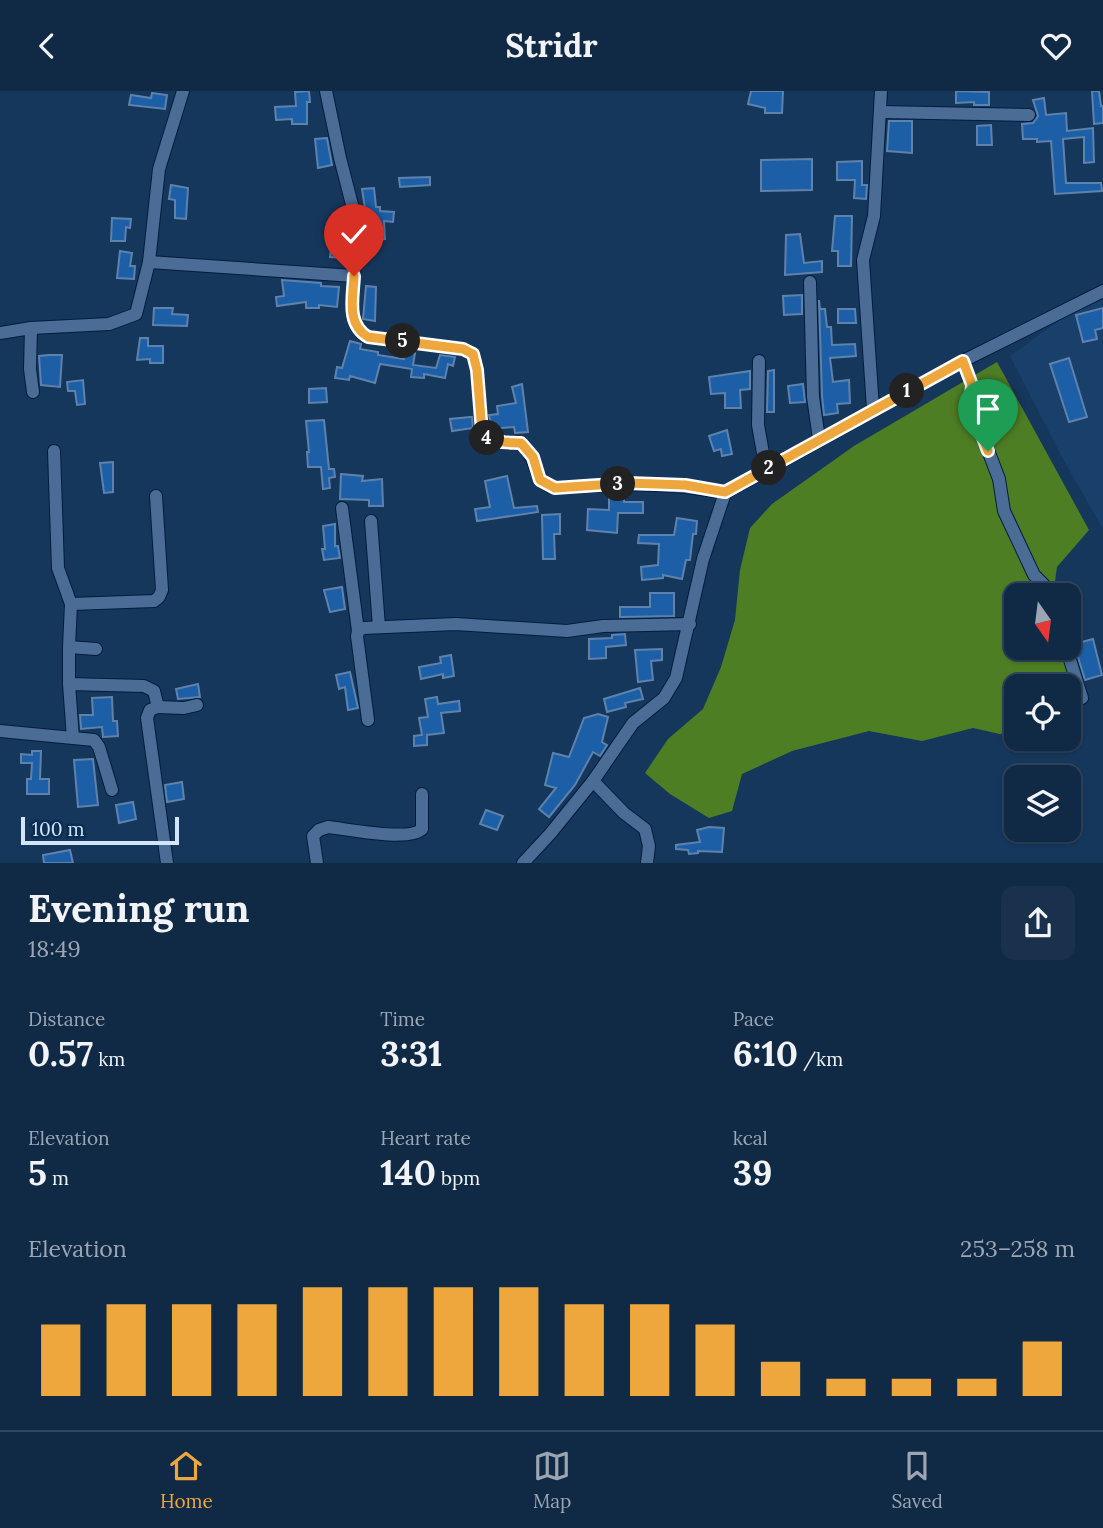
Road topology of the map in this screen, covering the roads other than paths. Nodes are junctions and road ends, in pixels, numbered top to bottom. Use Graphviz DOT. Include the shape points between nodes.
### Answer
graph roads {
  1 [pos="183,91"];
  2 [pos="326,91"];
  3 [pos="881,91"];
  4 [pos="881,112"];
  5 [pos="1029,114"];
  6 [pos="149,262"];
  7 [pos="354,276"];
  8 [pos="810,282"];
  9 [pos="1103,292"];
  10 [pos="31,328"];
  11 [pos="0,333"];
  12 [pos="759,361"];
  13 [pos="963,361"];
  14 [pos="33,392"];
  15 [pos="873,409"];
  16 [pos="819,439"];
  17 [pos="54,451"];
  18 [pos="766,470"];
  19 [pos="725,492"];
  20 [pos="156,496"];
  21 [pos="342,508"];
  22 [pos="371,521"];
  23 [pos="1042,583"];
  24 [pos="71,604"];
  25 [pos="690,624"];
  26 [pos="379,627"];
  27 [pos="358,631"];
  28 [pos="69,647"];
  29 [pos="96,649"];
  30 [pos="1070,660"];
  31 [pos="69,684"];
  32 [pos="1082,698"];
  33 [pos="197,705"];
  34 [pos="158,706"];
  35 [pos="368,720"];
  36 [pos="0,731"];
  37 [pos="73,738"];
  38 [pos="593,781"];
  39 [pos="112,790"];
  40 [pos="422,793"];
  41 [pos="167,863"];
  42 [pos="317,863"];
  43 [pos="523,863"];
  44 [pos="647,863"];
  1 -- 6 [label="street" via="159,169"];
  2 -- 7 [label="street" via="357,224"];
  3 -- 4 [label="street"];
  4 -- 5 [label="street"];
  4 -- 15 [label="street" via="874,216 863,260"];
  6 -- 7 [label="street"];
  6 -- 10 [label="street" via="135,314 108,324"];
  7 -- 19 [label="street" via="352,319 359,332 473,354 482,432 497,442 521,443 547,485 685,485"];
  8 -- 16 [label="street" via="813,397"];
  9 -- 13 [label="street"];
  10 -- 11 [label="street"];
  10 -- 14 [label="street"];
  12 -- 18 [label="street" via="758,425"];
  13 -- 15 [label="street"];
  13 -- 23 [label="street" via="972,385 970,403 999,479 1004,511"];
  15 -- 16 [label="street"];
  16 -- 18 [label="street"];
  17 -- 24 [label="street" via="58,569"];
  18 -- 19 [label="street"];
  19 -- 25 [label="street" via="703,559"];
  20 -- 24 [label="street" via="159,597 154,601"];
  21 -- 27 [label="street"];
  22 -- 26 [label="street"];
  24 -- 28 [label="street"];
  25 -- 26 [label="street" via="567,631 456,624"];
  25 -- 38 [label="street" via="676,678 664,698 633,723"];
  26 -- 27 [label="street"];
  27 -- 35 [label="street"];
  28 -- 29 [label="street"];
  28 -- 31 [label="street"];
  30 -- 32 [label="street"];
  31 -- 34 [label="street" via="150,687"];
  31 -- 37 [label="street"];
  33 -- 34 [label="street"];
  34 -- 41 [label="street" via="147,718"];
  36 -- 37 [label="street"];
  37 -- 39 [label="street" via="94,740"];
  38 -- 43 [label="street"];
  38 -- 44 [label="street" via="645,829"];
  40 -- 42 [label="street" via="418,834 319,829 313,836"];
}
